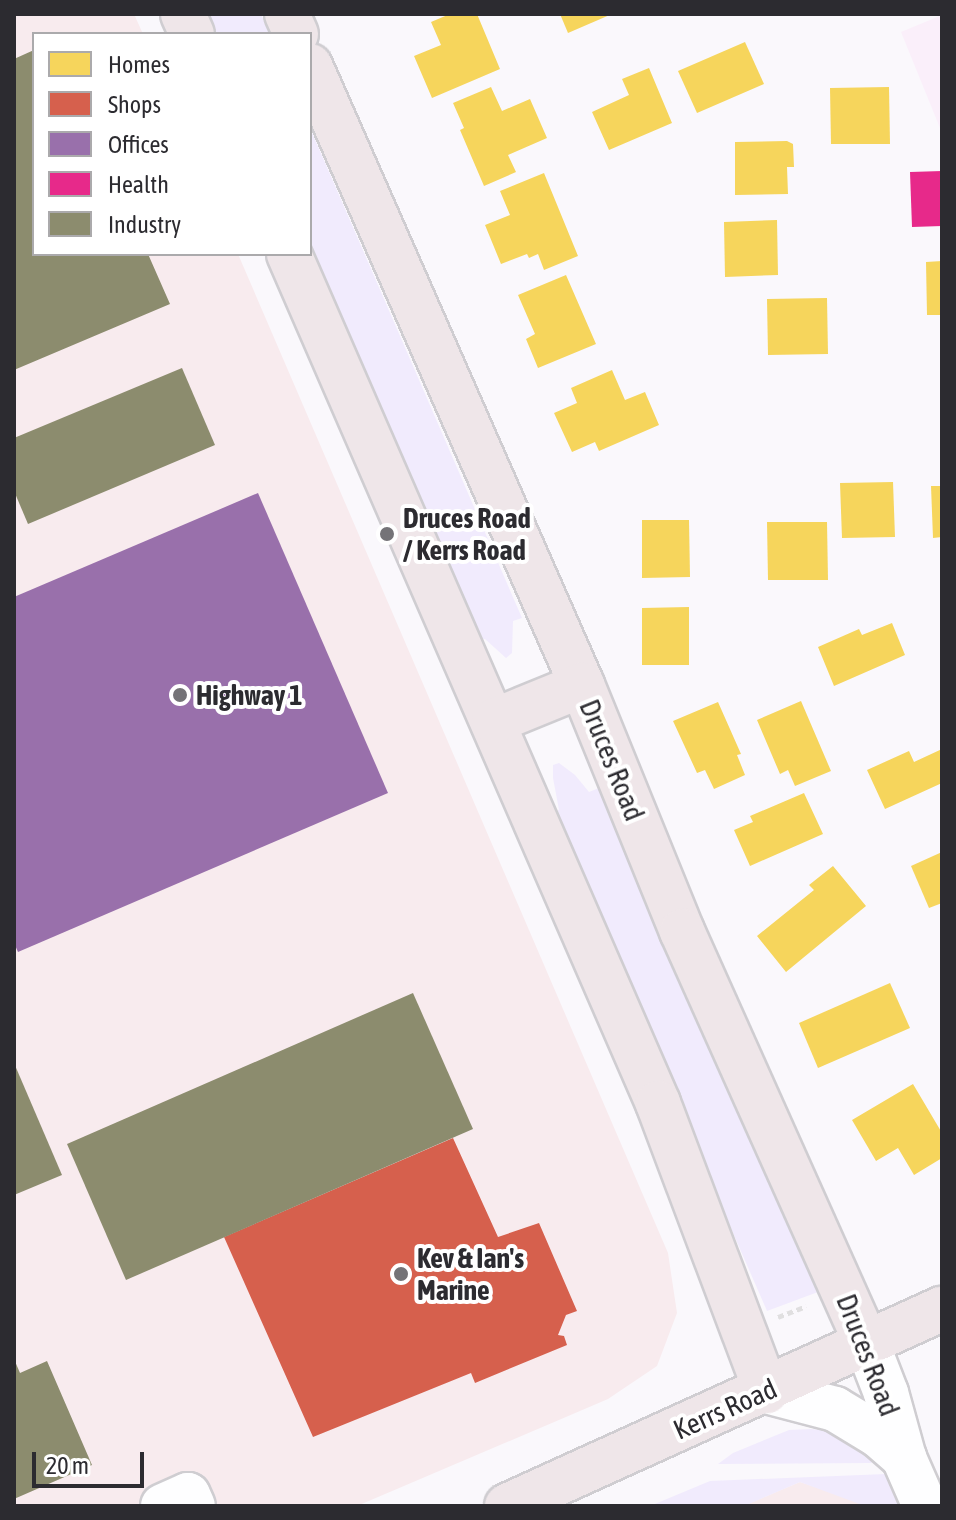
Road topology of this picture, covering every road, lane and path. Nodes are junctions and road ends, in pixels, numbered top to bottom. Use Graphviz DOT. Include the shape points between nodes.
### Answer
graph roads {
  1 [pos="312,71"];
  2 [pos="290,256"];
  3 [pos="582,685"];
  4 [pos="494,721"];
  5 [pos="820,1301"];
  6 [pos="942,1309"];
  7 [pos="770,1320"];
  8 [pos="867,1344"];
  9 [pos="766,1391"];
  10 [pos="904,1458"];
  11 [pos="163,1506"];
  12 [pos="193,1506"];
  13 [pos="507,1506"];
  14 [pos="925,1506"];
  1 -- 3 [label="main road, Druces Road"];
  2 -- 4 [label="main road"];
  3 -- 4 [label="main road"];
  3 -- 8 [label="main road, Druces Road" via="682,931"];
  4 -- 9 [label="main road" via="664,1117"];
  5 -- 7 [label="path"];
  6 -- 8 [label="main road, Kerrs Road"];
  8 -- 9 [label="main road, Kerrs Road"];
  8 -- 10 [label="street, Druces Road"];
  9 -- 10 [label="street, Druces Road" via="835,1409"];
  9 -- 13 [label="main road, Kerrs Road"];
  10 -- 14 [label="street, Druces Road"];
  11 -- 12 [label="street" via="188,1495"];
}
